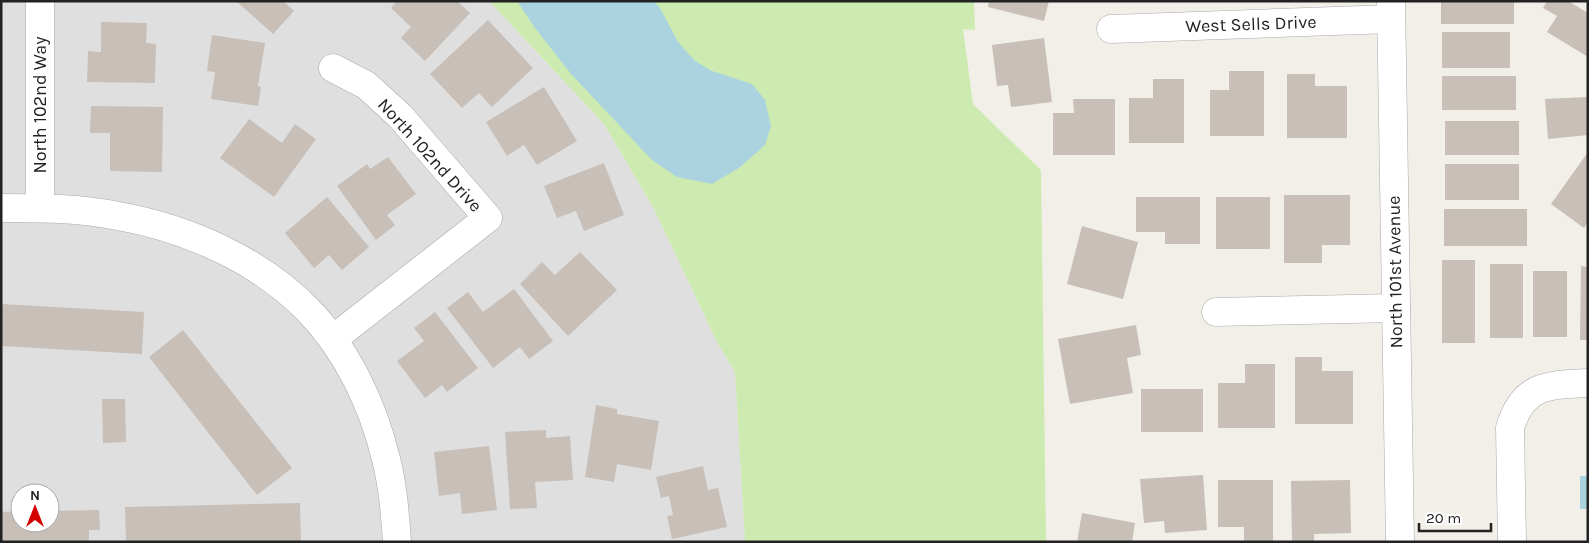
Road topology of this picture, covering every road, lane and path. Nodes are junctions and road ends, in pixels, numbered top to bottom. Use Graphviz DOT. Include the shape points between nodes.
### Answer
graph roads {
  1 [pos="40,1"];
  2 [pos="1391,10"];
  3 [pos="1111,29"];
  4 [pos="332,68"];
  5 [pos="1,208"];
  6 [pos="40,208"];
  7 [pos="1396,308"];
  8 [pos="1216,312"];
  9 [pos="332,339"];
  10 [pos="1588,383"];
  11 [pos="397,542"];
  12 [pos="1400,542"];
  13 [pos="1512,542"];
  1 -- 6 [label="street, North 102nd Way"];
  2 -- 3 [label="street, West Sells Drive"];
  2 -- 7 [label="street, North 101st Avenue"];
  4 -- 9 [label="street, North 102nd Drive" via="366,85 400,116 488,218"];
  5 -- 6 [label="street"];
  6 -- 9 [label="street" via="118,216 169,228 214,244 278,284 308,310"];
  7 -- 8 [label="street"];
  7 -- 12 [label="street, North 101st Avenue"];
  9 -- 11 [label="street" via="358,381 374,420 393,494"];
  10 -- 13 [label="street" via="1551,385 1523,400 1514,414 1510,428"];
}
